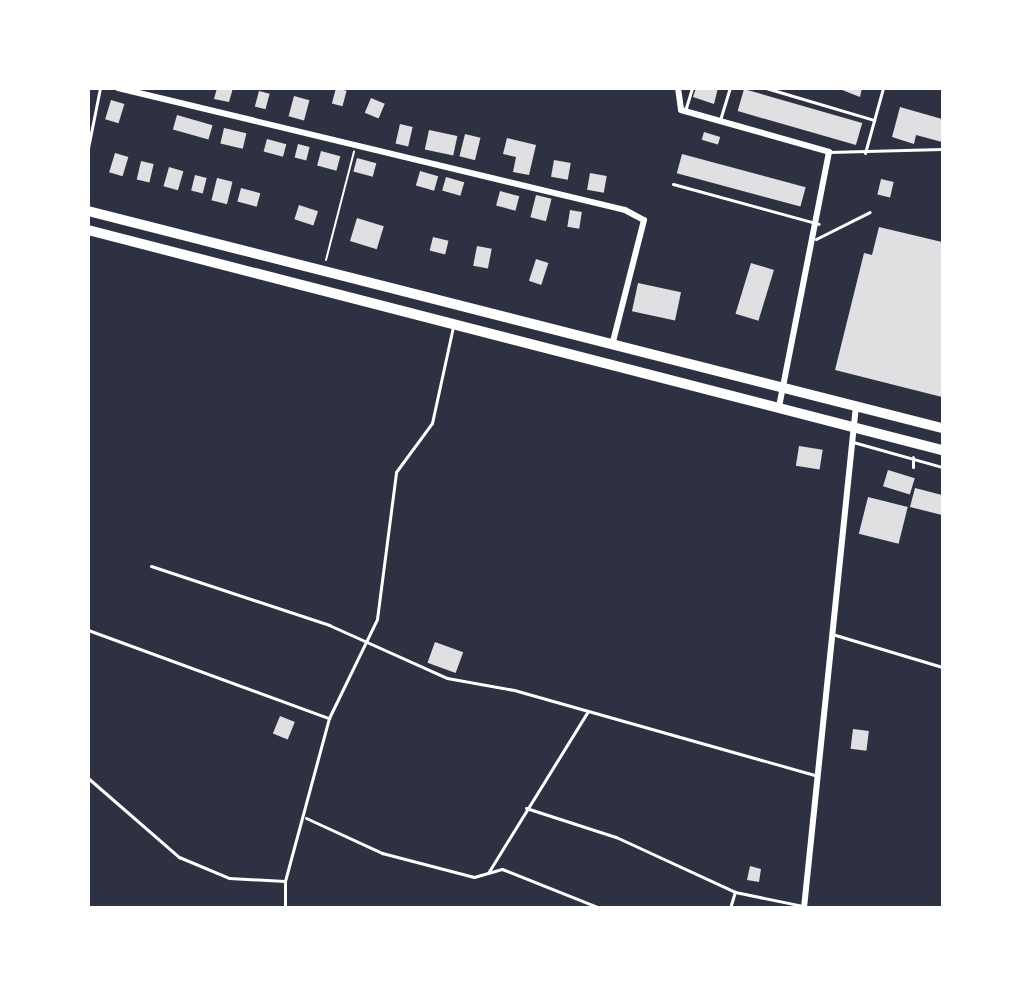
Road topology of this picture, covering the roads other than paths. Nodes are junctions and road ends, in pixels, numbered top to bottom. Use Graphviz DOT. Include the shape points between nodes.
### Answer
graph roads {
  1 [pos="100,88"];
  2 [pos="118,88"];
  3 [pos="678,88"];
  4 [pos="692,88"];
  5 [pos="730,88"];
  6 [pos="766,88"];
  7 [pos="883,88"];
  8 [pos="685,111"];
  9 [pos="874,120"];
  10 [pos="720,121"];
  11 [pos="88,148"];
  12 [pos="942,149"];
  13 [pos="829,152"];
  14 [pos="865,153"];
  15 [pos="673,184"];
  16 [pos="88,211"];
  17 [pos="870,213"];
  18 [pos="819,225"];
  19 [pos="88,230"];
  20 [pos="816,239"];
  21 [pos="454,322"];
  22 [pos="613,342"];
  23 [pos="786,388"];
  24 [pos="856,406"];
  25 [pos="779,408"];
  26 [pos="852,427"];
  27 [pos="942,428"];
  28 [pos="851,441"];
  29 [pos="942,450"];
  30 [pos="913,457"];
  31 [pos="913,467"];
  32 [pos="942,467"];
  33 [pos="151,566"];
  34 [pos="88,630"];
  35 [pos="832,634"];
  36 [pos="366,640"];
  37 [pos="942,667"];
  38 [pos="588,711"];
  39 [pos="329,718"];
  40 [pos="818,776"];
  41 [pos="88,778"];
  42 [pos="526,808"];
  43 [pos="306,818"];
  44 [pos="488,873"];
  45 [pos="285,881"];
  46 [pos="735,892"];
  47 [pos="804,907"];
  48 [pos="285,908"];
  49 [pos="600,908"];
  50 [pos="729,908"];
  1 -- 11 [label="lane"];
  2 -- 22 [label="street" via="356,144 644,220"];
  3 -- 8 [label="street" via="676,102"];
  4 -- 8 [label="lane"];
  5 -- 10 [label="lane"];
  6 -- 9 [label="lane"];
  7 -- 9 [label="lane"];
  8 -- 10 [label="street"];
  9 -- 14 [label="lane"];
  10 -- 13 [label="street"];
  12 -- 14 [label="lane"];
  13 -- 14 [label="lane"];
  13 -- 18 [label="street"];
  15 -- 18 [label="lane"];
  16 -- 22 [label="highway"];
  17 -- 20 [label="lane"];
  18 -- 20 [label="street"];
  19 -- 21 [label="highway"];
  20 -- 23 [label="street"];
  21 -- 25 [label="highway"];
  21 -- 36 [label="lane" via="432,423 396,472 377,619"];
  22 -- 23 [label="highway"];
  23 -- 24 [label="highway"];
  23 -- 25 [label="street"];
  24 -- 26 [label="street"];
  24 -- 27 [label="highway"];
  25 -- 26 [label="highway"];
  26 -- 28 [label="street"];
  26 -- 29 [label="highway"];
  28 -- 30 [label="lane"];
  28 -- 35 [label="street"];
  30 -- 31 [label="lane"];
  30 -- 32 [label="lane"];
  33 -- 36 [label="lane"];
  34 -- 39 [label="lane"];
  35 -- 37 [label="lane"];
  35 -- 40 [label="street"];
  36 -- 38 [label="lane" via="447,678"];
  36 -- 39 [label="lane"];
  38 -- 40 [label="lane"];
  38 -- 42 [label="lane"];
  39 -- 43 [label="lane"];
  40 -- 47 [label="street"];
  41 -- 45 [label="lane" via="179,857 229,878"];
  42 -- 44 [label="lane"];
  42 -- 46 [label="lane" via="616,837"];
  43 -- 44 [label="lane" via="382,853 474,877"];
  43 -- 45 [label="lane"];
  44 -- 49 [label="lane" via="502,869"];
  45 -- 48 [label="lane"];
  46 -- 47 [label="lane"];
  46 -- 50 [label="lane"];
}
